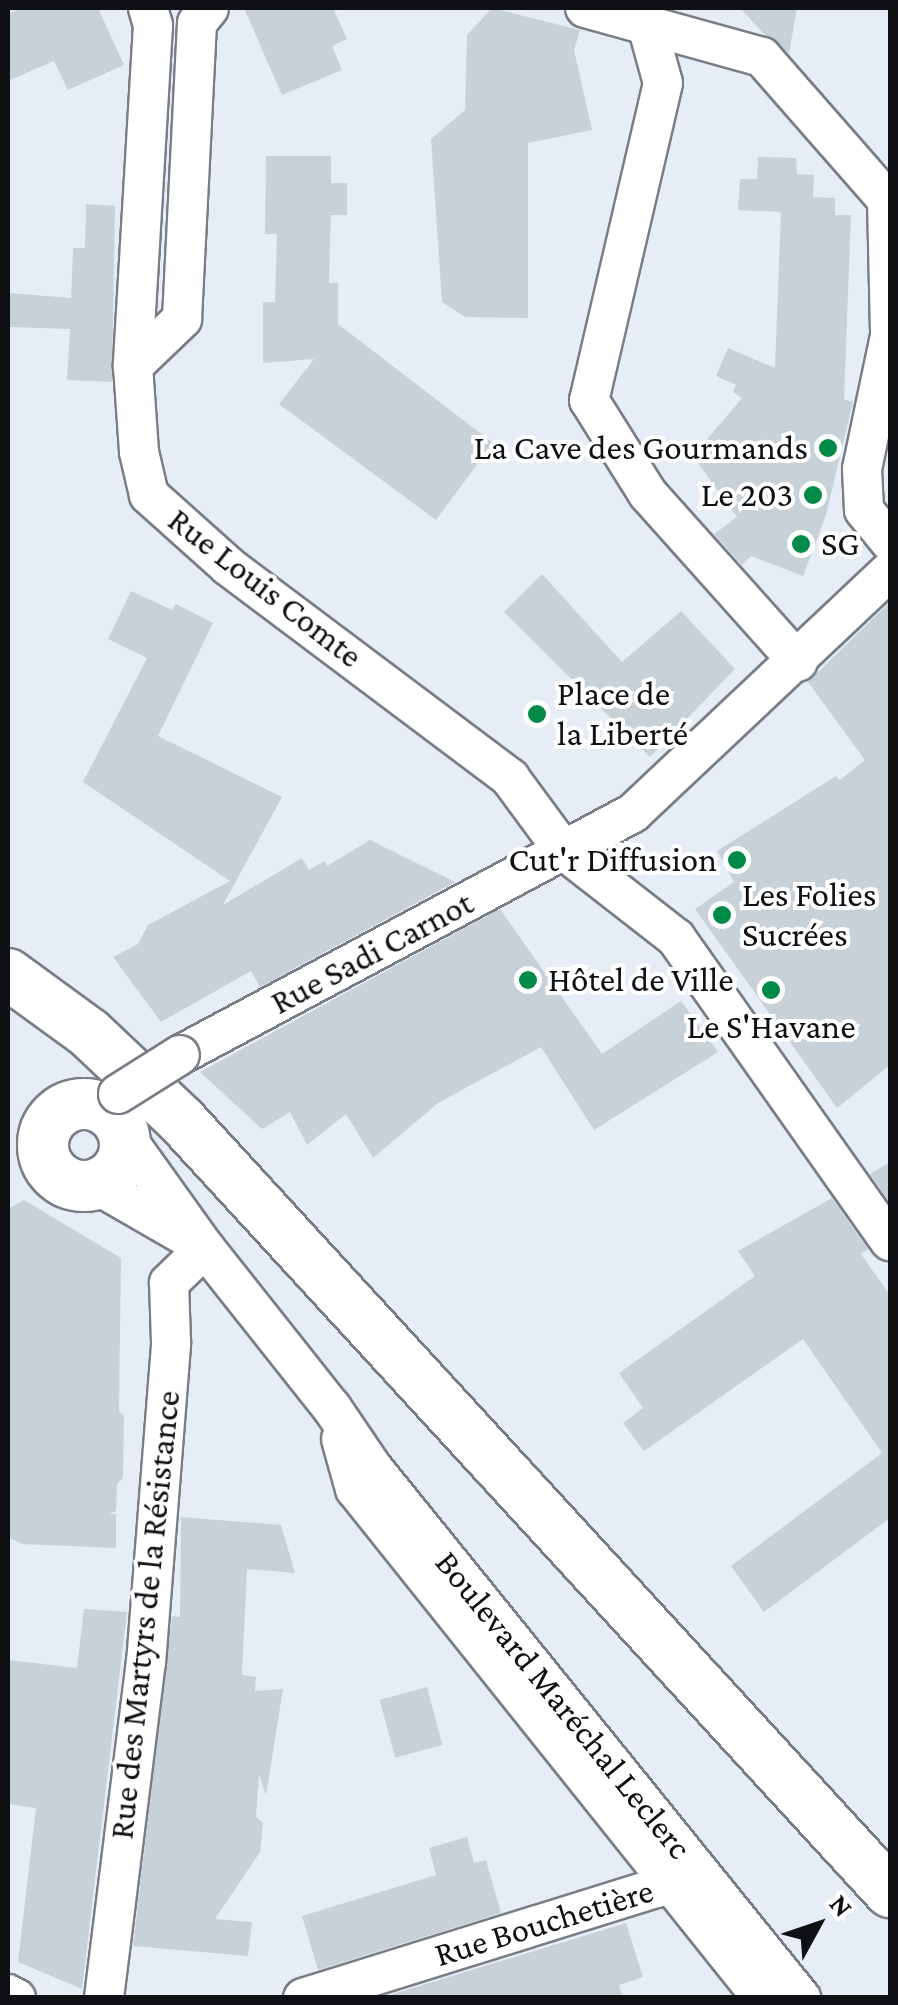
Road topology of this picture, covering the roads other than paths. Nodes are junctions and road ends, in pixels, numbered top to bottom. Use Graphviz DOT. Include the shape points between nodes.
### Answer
graph roads {
  1 [pos="148,8"];
  2 [pos="208,8"];
  3 [pos="585,8"];
  4 [pos="647,25"];
  5 [pos="133,366"];
  6 [pos="890,542"];
  7 [pos="890,571"];
  8 [pos="798,662"];
  9 [pos="563,850"];
  10 [pos="8,974"];
  11 [pos="117,1114"];
  12 [pos="41,1158"];
  13 [pos="890,1241"];
  14 [pos="205,1248"];
  15 [pos="681,1875"];
  16 [pos="890,1892"];
  17 [pos="8,1994"];
  18 [pos="16,1998"];
  19 [pos="104,1998"];
  20 [pos="303,1998"];
  21 [pos="762,1998"];
  22 [pos="801,1998"];
  1 -- 5 [label="street, Rue Louis Comte" via="153,25"];
  2 -- 5 [label="street" via="197,23 182,318"];
  3 -- 4 [label="street"];
  4 -- 6 [label="street" via="762,57 887,200 890,336 862,469 864,510"];
  4 -- 8 [label="street" via="663,83 589,400 648,494"];
  5 -- 9 [label="street, Rue Louis Comte" via="149,495 228,566 510,778"];
  7 -- 8 [label="street, Rue Sadi Carnot"];
  8 -- 9 [label="street, Rue Sadi Carnot" via="633,813"];
  9 -- 11 [label="street, Rue Sadi Carnot, bridge" via="180,1054"];
  9 -- 13 [label="street, Rue Louis Comte" via="676,938"];
  10 -- 16 [label="main road" via="88,1034 182,1120"];
  11 -- 12 [label="main road" via="74,1106 53,1118"];
  11 -- 12 [label="main road" via="121,1164"];
  11 -- 14 [label="street, Boulevard Maréchal Leclerc"];
  12 -- 14 [label="street, Boulevard Maréchal Leclerc"];
  14 -- 15 [label="street, Boulevard Maréchal Leclerc" via="332,1408 355,1489"];
  14 -- 19 [label="street, Rue des Martyrs de la Résistance" via="169,1283 171,1342 146,1663"];
  15 -- 20 [label="street, Rue Bouchetière"];
  15 -- 21 [label="street, Boulevard Maréchal Leclerc"];
  15 -- 22 [label="street, Boulevard Maréchal Leclerc"];
  17 -- 18 [label="street"];
}
